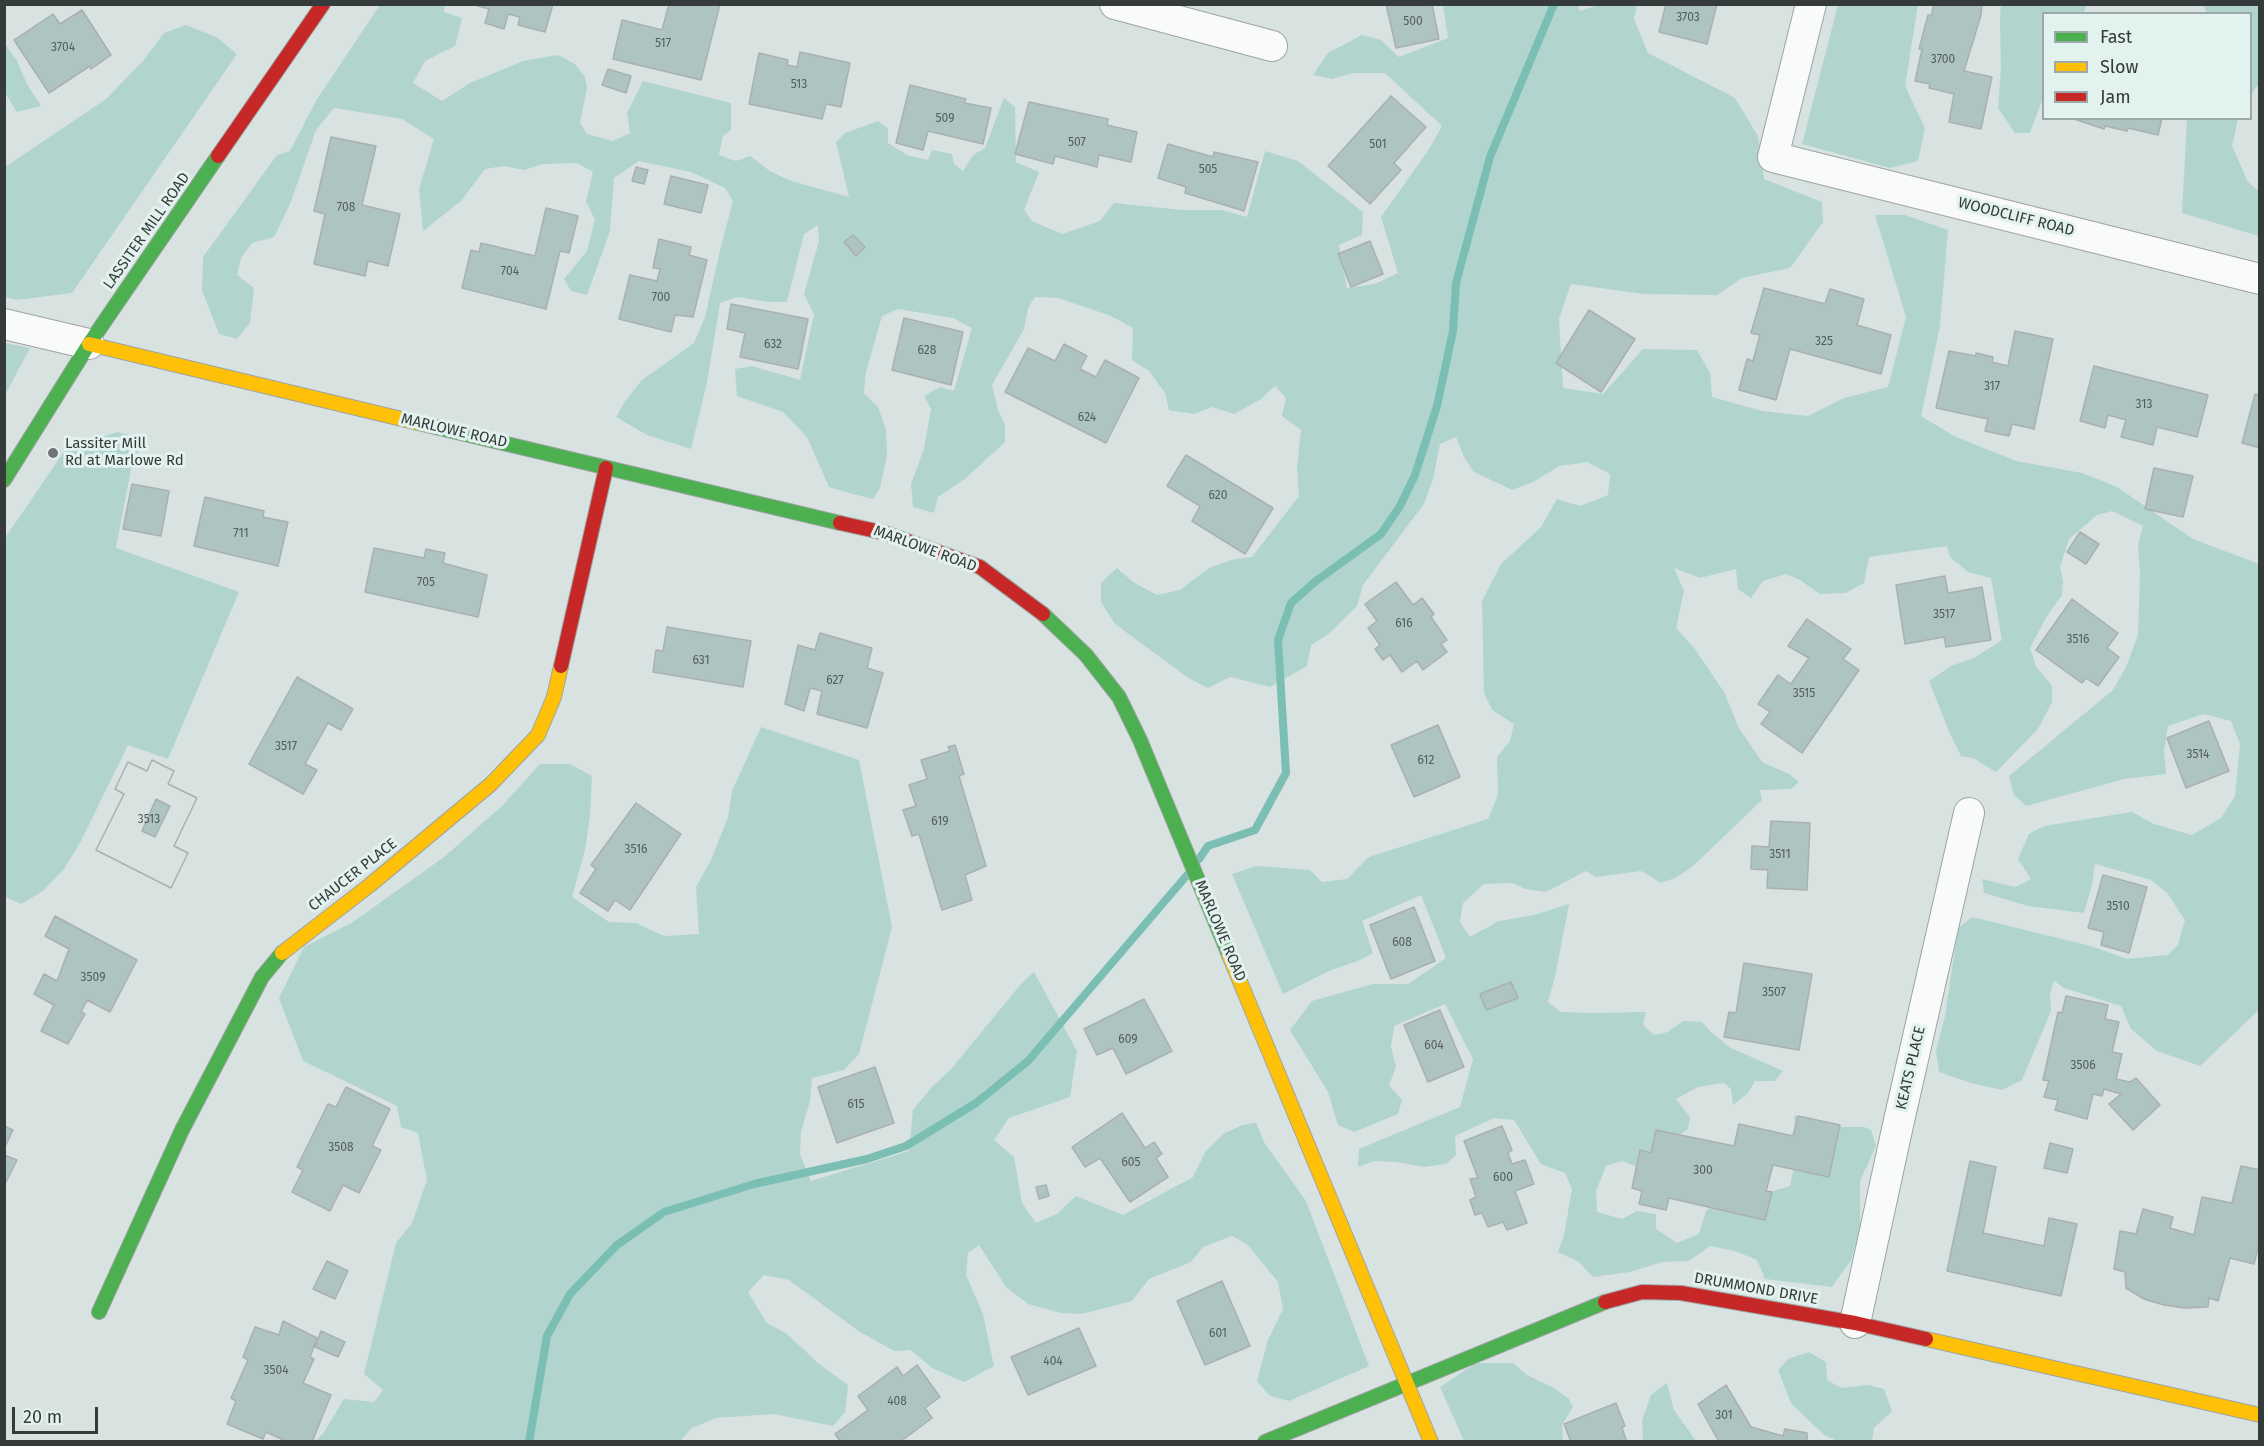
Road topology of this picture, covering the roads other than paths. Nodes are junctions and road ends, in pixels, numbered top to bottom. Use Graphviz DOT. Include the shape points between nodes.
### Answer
graph roads {
  1 [pos="323,4"];
  2 [pos="1115,4"];
  3 [pos="1811,4"];
  4 [pos="1272,46"];
  5 [pos="2259,279"];
  6 [pos="4,324"];
  7 [pos="89,344"];
  8 [pos="606,468"];
  9 [pos="4,480"];
  10 [pos="1970,813"];
  11 [pos="99,1312"];
  12 [pos="1855,1323"];
  13 [pos="1408,1384"];
  14 [pos="2259,1415"];
  15 [pos="1265,1442"];
  16 [pos="1431,1442"];
  1 -- 7 [label="street, LASSITER MILL ROAD"];
  2 -- 4 [label="street"];
  3 -- 5 [label="street, WOODCLIFF ROAD" via="1773,157"];
  6 -- 7 [label="street, MARLOWE ROAD"];
  7 -- 8 [label="street, MARLOWE ROAD"];
  7 -- 9 [label="street, LASSITER MILL ROAD"];
  8 -- 11 [label="street, CHAUCER PLACE" via="554,697 538,735 473,799 370,885 286,948 262,977 182,1130"];
  8 -- 13 [label="street, MARLOWE ROAD" via="885,533 980,567 1046,616 1086,655 1119,697 1140,740"];
  10 -- 12 [label="street, KEATS PLACE"];
  12 -- 13 [label="street, DRUMMOND DRIVE" via="1681,1293 1642,1292 1602,1303"];
  12 -- 14 [label="street, DRUMMOND DRIVE"];
  13 -- 15 [label="street, DRUMMOND DRIVE"];
  13 -- 16 [label="street, MARLOWE ROAD"];
}
